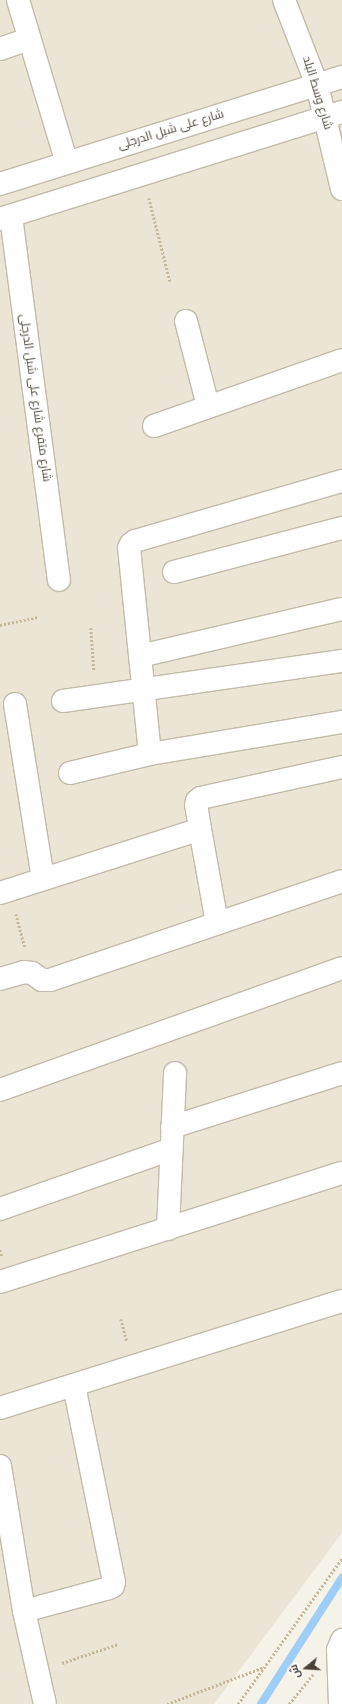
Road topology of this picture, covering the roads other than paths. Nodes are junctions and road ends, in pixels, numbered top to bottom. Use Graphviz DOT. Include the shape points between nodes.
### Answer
graph roads {
  1 [pos="18,0"];
  2 [pos="284,0"];
  3 [pos="29,39"];
  4 [pos="0,49"];
  5 [pos="342,77"];
  6 [pos="317,85"];
  7 [pos="334,115"];
  8 [pos="67,163"];
  9 [pos="0,184"];
  10 [pos="342,189"];
  11 [pos="5,217"];
  12 [pos="186,321"];
  13 [pos="342,360"];
  14 [pos="208,406"];
  15 [pos="154,426"];
  16 [pos="342,481"];
  17 [pos="342,528"];
  18 [pos="174,572"];
  19 [pos="59,580"];
  20 [pos="342,609"];
  21 [pos="140,656"];
  22 [pos="342,660"];
  23 [pos="143,690"];
  24 [pos="63,702"];
  25 [pos="15,704"];
  26 [pos="342,722"];
  27 [pos="150,754"];
  28 [pos="342,767"];
  29 [pos="70,773"];
  30 [pos="200,829"];
  31 [pos="43,879"];
  32 [pos="342,880"];
  33 [pos="5,891"];
  34 [pos="217,923"];
  35 [pos="342,968"];
  36 [pos="0,979"];
  37 [pos="174,1073"];
  38 [pos="342,1073"];
  39 [pos="0,1090"];
  40 [pos="172,1128"];
  41 [pos="171,1149"];
  42 [pos="342,1173"];
  43 [pos="0,1209"];
  44 [pos="168,1229"];
  45 [pos="0,1282"];
  46 [pos="342,1301"];
  47 [pos="74,1385"];
  48 [pos="0,1408"];
  49 [pos="0,1466"];
  50 [pos="24,1611"];
  51 [pos="342,1640"];
  52 [pos="44,1704"];
  53 [pos="340,1704"];
  1 -- 3 [label="street"];
  2 -- 6 [label="street, شارع وسط البلد"];
  3 -- 4 [label="street"];
  3 -- 8 [label="street"];
  5 -- 6 [label="street, شارع على شبل الدرجلى"];
  6 -- 7 [label="street, شارع وسط البلد"];
  6 -- 8 [label="street, شارع على شبل الدرجلى"];
  7 -- 10 [label="street, شارع وسط البلد"];
  7 -- 11 [label="street"];
  8 -- 9 [label="street, شارع على شبل الدرجلى"];
  11 -- 19 [label="street, شارع متفرع شارع على شبل الدرجلى"];
  12 -- 14 [label="street"];
  13 -- 14 [label="street"];
  14 -- 15 [label="street"];
  16 -- 21 [label="street" via="132,542 129,548"];
  17 -- 18 [label="street"];
  20 -- 21 [label="street"];
  21 -- 23 [label="street"];
  22 -- 23 [label="street"];
  23 -- 24 [label="street"];
  23 -- 27 [label="street"];
  25 -- 31 [label="street"];
  26 -- 27 [label="street"];
  27 -- 29 [label="street"];
  28 -- 30 [label="street" via="201,798 196,805"];
  30 -- 31 [label="street"];
  30 -- 34 [label="street"];
  31 -- 33 [label="street"];
  32 -- 34 [label="street"];
  34 -- 36 [label="street" via="50,980 42,980 32,973 24,972"];
  35 -- 39 [label="street"];
  37 -- 40 [label="street"];
  38 -- 40 [label="street"];
  40 -- 41 [label="street"];
  41 -- 43 [label="street"];
  41 -- 44 [label="street"];
  42 -- 44 [label="street"];
  44 -- 45 [label="street"];
  46 -- 47 [label="street"];
  47 -- 48 [label="street"];
  47 -- 50 [label="street" via="114,1582 109,1588"];
  49 -- 50 [label="street"];
  50 -- 52 [label="street"];
  51 -- 53 [label="street" via="338,1650"];
}
